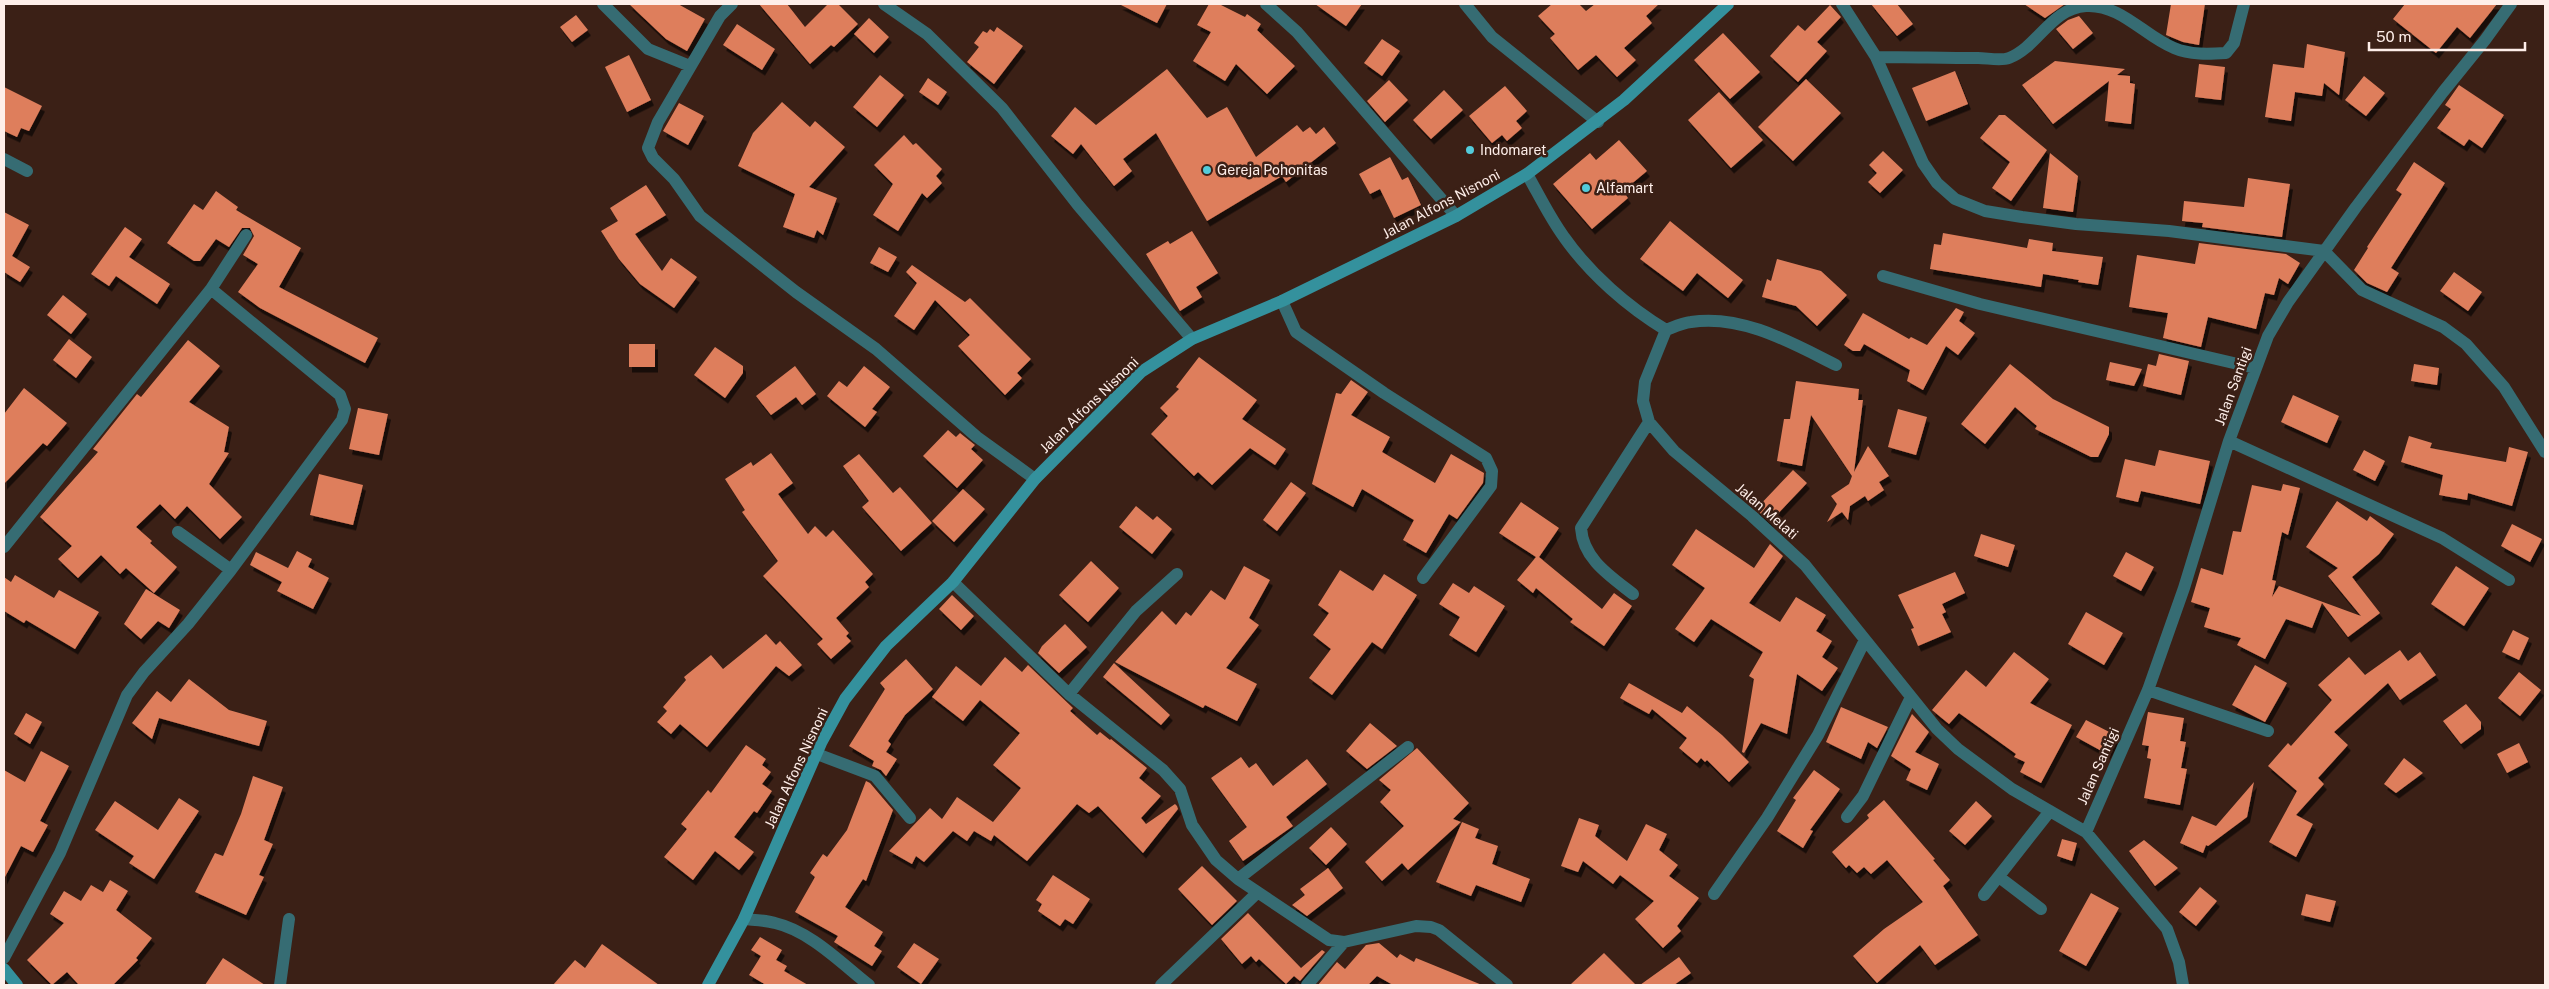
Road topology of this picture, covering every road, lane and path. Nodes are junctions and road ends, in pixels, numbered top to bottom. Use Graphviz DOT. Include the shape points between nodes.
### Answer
graph roads {
  1 [pos="603,4"];
  2 [pos="732,4"];
  3 [pos="884,4"];
  4 [pos="1266,4"];
  5 [pos="1465,4"];
  6 [pos="1728,4"];
  7 [pos="1842,4"];
  8 [pos="2244,4"];
  9 [pos="2511,4"];
  10 [pos="1876,57"];
  11 [pos="690,66"];
  12 [pos="1598,122"];
  13 [pos="4,159"];
  14 [pos="27,171"];
  15 [pos="1527,174"];
  16 [pos="1456,216"];
  17 [pos="246,235"];
  18 [pos="2324,251"];
  19 [pos="1883,276"];
  20 [pos="211,289"];
  21 [pos="1282,300"];
  22 [pos="1666,330"];
  23 [pos="1192,339"];
  24 [pos="1836,365"];
  25 [pos="2255,368"];
  26 [pos="1649,422"];
  27 [pos="2229,441"];
  28 [pos="2545,452"];
  29 [pos="1035,479"];
  30 [pos="178,532"];
  31 [pos="4,547"];
  32 [pos="231,570"];
  33 [pos="1177,574"];
  34 [pos="1424,578"];
  35 [pos="2510,580"];
  36 [pos="953,582"];
  37 [pos="1633,594"];
  38 [pos="1865,640"];
  39 [pos="2148,690"];
  40 [pos="1069,694"];
  41 [pos="1911,697"];
  42 [pos="2268,731"];
  43 [pos="1408,747"];
  44 [pos="817,754"];
  45 [pos="2050,811"];
  46 [pos="1848,817"];
  47 [pos="910,818"];
  48 [pos="2086,832"];
  49 [pos="1999,877"];
  50 [pos="1238,879"];
  51 [pos="1257,893"];
  52 [pos="1714,894"];
  53 [pos="1984,896"];
  54 [pos="2041,909"];
  55 [pos="289,919"];
  56 [pos="744,919"];
  57 [pos="1344,942"];
  58 [pos="4,958"];
  59 [pos="4,969"];
  60 [pos="17,985"];
  61 [pos="280,985"];
  62 [pos="708,985"];
  63 [pos="869,985"];
  64 [pos="1161,985"];
  65 [pos="1307,985"];
  66 [pos="1507,985"];
  67 [pos="2183,985"];
  1 -- 11 [label="street" via="648,49"];
  2 -- 11 [label="street" via="720,16"];
  3 -- 23 [label="street" via="927,34 1002,108 1078,205"];
  4 -- 16 [label="street" via="1297,32"];
  5 -- 12 [label="street" via="1492,37"];
  6 -- 12 [label="main road, Jalan Alfons Nisnoni"];
  7 -- 10 [label="street"];
  8 -- 10 [label="street" via="2234,43 2226,53 2173,48 2124,16 2100,7 2086,6 2052,20 2027,46 2008,58"];
  9 -- 18 [label="street, Jalan Santigi"];
  10 -- 18 [label="street" via="1924,163 1936,183 1955,199 1985,211 2022,217 2169,231"];
  11 -- 29 [label="street" via="658,122 648,148 700,216 796,292 876,349 977,437"];
  12 -- 15 [label="main road, Jalan Alfons Nisnoni"];
  13 -- 14 [label="street"];
  15 -- 16 [label="main road, Jalan Alfons Nisnoni"];
  15 -- 22 [label="street" via="1565,238 1587,264 1637,311"];
  16 -- 21 [label="main road, Jalan Alfons Nisnoni"];
  17 -- 20 [label="street"];
  18 -- 25 [label="street, Jalan Santigi" via="2288,302 2268,336"];
  18 -- 28 [label="street" via="2362,290 2443,327 2466,344 2504,387"];
  19 -- 25 [label="street" via="1980,304"];
  20 -- 31 [label="street"];
  20 -- 32 [label="street" via="340,395 345,409 342,420"];
  21 -- 23 [label="main road, Jalan Alfons Nisnoni"];
  21 -- 34 [label="street" via="1296,332 1384,394 1486,458 1492,471 1491,486"];
  22 -- 24 [label="street" via="1690,322 1742,325 1781,337"];
  22 -- 26 [label="street, Jalan Melati" via="1645,382 1643,401"];
  23 -- 29 [label="main road, Jalan Alfons Nisnoni" via="1141,372"];
  25 -- 27 [label="street, Jalan Santigi"];
  26 -- 37 [label="street" via="1581,528 1582,540 1600,568"];
  26 -- 38 [label="street, Jalan Melati" via="1674,451 1805,565"];
  27 -- 35 [label="street" via="2442,538"];
  27 -- 39 [label="street, Jalan Santigi" via="2184,588"];
  29 -- 36 [label="main road, Jalan Alfons Nisnoni"];
  30 -- 32 [label="street"];
  32 -- 58 [label="street" via="127,695 60,853"];
  33 -- 40 [label="street" via="1136,611"];
  36 -- 40 [label="street"];
  36 -- 44 [label="main road, Jalan Alfons Nisnoni" via="886,646 845,699"];
  38 -- 41 [label="street, Jalan Melati"];
  38 -- 52 [label="street" via="1818,735 1767,818"];
  39 -- 42 [label="street"];
  39 -- 48 [label="street, Jalan Santigi"];
  40 -- 50 [label="street" via="1180,789 1192,825 1216,860"];
  41 -- 45 [label="street, Jalan Melati" via="1958,749 2012,789"];
  41 -- 46 [label="street" via="1863,796"];
  43 -- 50 [label="street"];
  44 -- 47 [label="street" via="875,776"];
  44 -- 56 [label="main road, Jalan Alfons Nisnoni"];
  45 -- 48 [label="street, Jalan Melati"];
  45 -- 49 [label="street"];
  48 -- 67 [label="street, Jalan Melati" via="2167,929"];
  49 -- 53 [label="street"];
  49 -- 54 [label="street"];
  50 -- 51 [label="street"];
  51 -- 57 [label="street" via="1317,934"];
  51 -- 64 [label="street"];
  55 -- 61 [label="street"];
  56 -- 62 [label="main road, Jalan Alfons Nisnoni"];
  56 -- 63 [label="street" via="774,922 792,929"];
  57 -- 65 [label="street"];
  57 -- 66 [label="street" via="1416,926 1431,927"];
  59 -- 60 [label="main road"];
}
